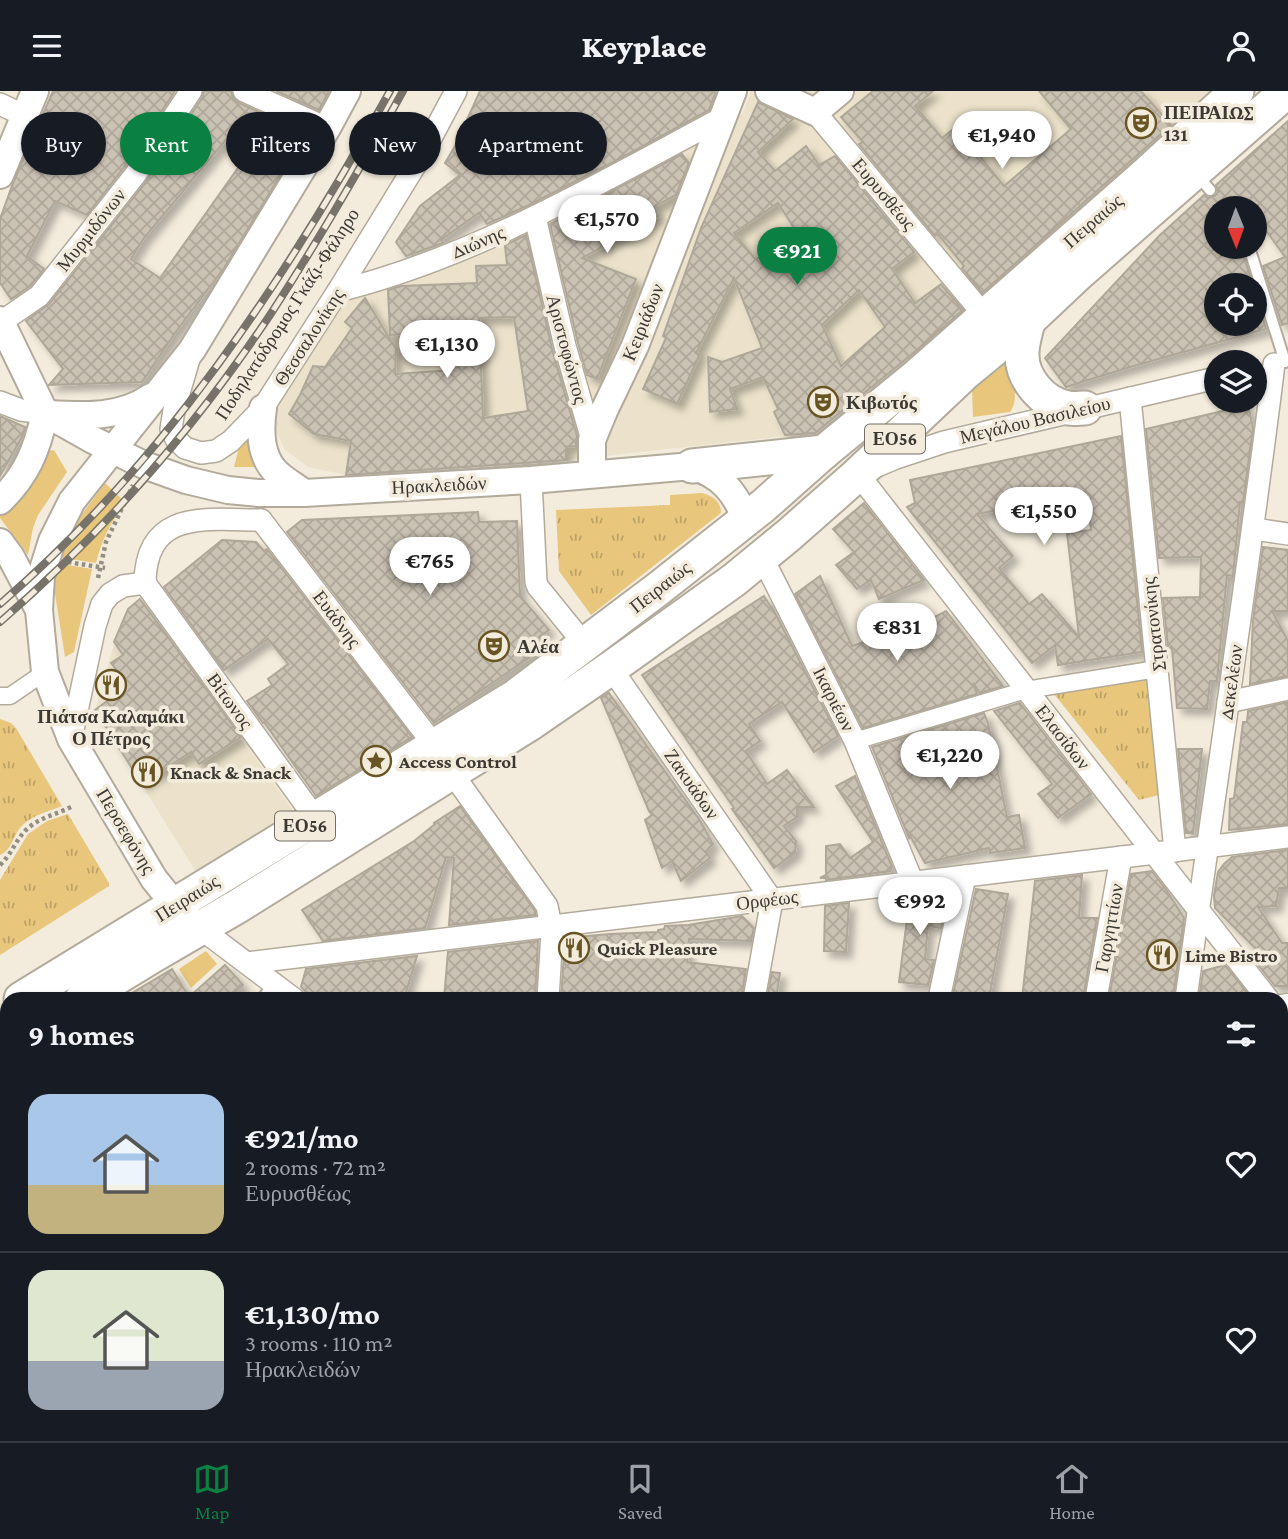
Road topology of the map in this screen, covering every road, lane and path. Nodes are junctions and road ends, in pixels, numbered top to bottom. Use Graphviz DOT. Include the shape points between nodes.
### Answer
graph roads {
  1 [pos="35,91"];
  2 [pos="191,91"];
  3 [pos="244,91"];
  4 [pos="346,91"];
  5 [pos="456,91"];
  6 [pos="733,91"];
  7 [pos="769,91"];
  8 [pos="841,91"];
  9 [pos="1237,91"];
  10 [pos="1287,91"];
  11 [pos="0,104"];
  12 [pos="26,112"];
  13 [pos="291,112"];
  14 [pos="335,112"];
  15 [pos="815,112"];
  16 [pos="21,114"];
  17 [pos="722,118"];
  18 [pos="21,123"];
  19 [pos="0,175"];
  20 [pos="298,175"];
  21 [pos="535,217"];
  22 [pos="1252,259"];
  23 [pos="338,291"];
  24 [pos="984,316"];
  25 [pos="1,321"];
  26 [pos="1028,321"];
  27 [pos="192,350"];
  28 [pos="1275,364"];
  29 [pos="1204,381"];
  30 [pos="160,391"];
  31 [pos="1130,398"];
  32 [pos="0,402"];
  33 [pos="263,408"];
  34 [pos="1085,408"];
  35 [pos="45,413"];
  36 [pos="592,440"];
  37 [pos="112,450"];
  38 [pos="824,452"];
  39 [pos="144,465"];
  40 [pos="692,467"];
  41 [pos="592,474"];
  42 [pos="858,474"];
  43 [pos="531,479"];
  44 [pos="295,493"];
  45 [pos="0,501"];
  46 [pos="261,520"];
  47 [pos="747,520"];
  48 [pos="1254,529"];
  49 [pos="1288,534"];
  50 [pos="4,555"];
  51 [pos="762,557"];
  52 [pos="46,559"];
  53 [pos="103,568"];
  54 [pos="734,580"];
  55 [pos="97,581"];
  56 [pos="145,583"];
  57 [pos="40,610"];
  58 [pos="585,645"];
  59 [pos="611,668"];
  60 [pos="1157,669"];
  61 [pos="46,672"];
  62 [pos="1288,689"];
  63 [pos="1026,690"];
  64 [pos="0,696"];
  65 [pos="1228,702"];
  66 [pos="71,739"];
  67 [pos="855,741"];
  68 [pos="443,760"];
  69 [pos="73,806"];
  70 [pos="316,819"];
  71 [pos="1288,837"];
  72 [pos="1206,847"];
  73 [pos="1164,852"];
  74 [pos="1121,857"];
  75 [pos="0,865"];
  76 [pos="965,877"];
  77 [pos="913,883"];
  78 [pos="772,900"];
  79 [pos="175,905"];
  80 [pos="1198,910"];
  81 [pos="551,926"];
  82 [pos="200,928"];
  83 [pos="247,963"];
  84 [pos="32,992"];
  85 [pos="94,992"];
  86 [pos="268,992"];
  87 [pos="548,992"];
  88 [pos="755,992"];
  89 [pos="940,992"];
  90 [pos="1097,992"];
  91 [pos="1187,992"];
  92 [pos="1262,992"];
  1 -- 12 [label="street"];
  2 -- 25 [label="street, Μυρμιδόνων" via="135,175 39,296"];
  3 -- 13 [label="street"];
  4 -- 14 [label="street, Θεσσαλονίκης"];
  5 -- 23 [label="street, Θεσσαλονίκης" via="425,151"];
  6 -- 17 [label="street, Κειριάδων"];
  7 -- 15 [label="street, Ευρυσθέως"];
  8 -- 15 [label="street"];
  9 -- 24 [label="main road, Πειραιώς / ΕΟ56"];
  10 -- 26 [label="main road, Πειραιώς / ΕΟ56" via="1202,181 1079,273"];
  11 -- 16 [label="street"];
  15 -- 24 [label="street, Ευρυσθέως"];
  17 -- 21 [label="street, Διώνης"];
  17 -- 36 [label="street, Κειριάδων" via="635,346"];
  18 -- 19 [label="street"];
  20 -- 27 [label="street, Θεσσαλονίκης"];
  21 -- 23 [label="street, Διώνης" via="417,268"];
  21 -- 36 [label="street, Αριστοφώντος"];
  22 -- 28 [label="lane"];
  23 -- 33 [label="street, Θεσσαλονίκης"];
  24 -- 38 [label="main road, Πειραιώς / ΕΟ56"];
  25 -- 35 [label="street"];
  26 -- 34 [label="main road" via="1022,356 1027,376 1055,403"];
  26 -- 42 [label="main road, Πειραιώς / ΕΟ56"];
  27 -- 30 [label="street, Θεσσαλονίκης"];
  27 -- 33 [label="street, Θεσσαλονίκης" via="171,429 185,448 216,451"];
  28 -- 48 [label="street, Δεκελέων"];
  29 -- 31 [label="street, Μεγάλου Βασιλείου"];
  30 -- 35 [label="street" via="141,405 101,415"];
  30 -- 37 [label="street, Θεσσαλονίκης"];
  31 -- 34 [label="street, Μεγάλου Βασιλείου"];
  31 -- 60 [label="street, Στρατονίκης"];
  32 -- 35 [label="street"];
  33 -- 44 [label="street" via="260,434 265,453 274,471"];
  34 -- 42 [label="street, Μεγάλου Βασιλείου" via="944,442"];
  35 -- 37 [label="street, Ηρακλειδών"];
  35 -- 45 [label="street" via="28,465"];
  36 -- 41 [label="street, Κειριάδων"];
  37 -- 39 [label="street, Ηρακλειδών"];
  37 -- 52 [label="street, Θεσσαλονίκης" via="72,501"];
  38 -- 40 [label="main road"];
  38 -- 47 [label="main road, Πειραιώς / ΕΟ56"];
  39 -- 44 [label="street, Ηρακλειδών" via="228,490"];
  39 -- 53 [label="path" via="106,542"];
  40 -- 41 [label="street, Ηρακλειδών"];
  40 -- 47 [label="street" via="717,477 731,490"];
  41 -- 43 [label="street, Ηρακλειδών"];
  42 -- 51 [label="main road, Πειραιώς / ΕΟ56"];
  42 -- 63 [label="street, Ελασίδων"];
  43 -- 44 [label="street, Ηρακλειδών"];
  43 -- 58 [label="street" via="536,582"];
  44 -- 46 [label="street"];
  46 -- 56 [label="street" via="194,520 174,526 156,540"];
  46 -- 68 [label="street, Ευάδνης"];
  47 -- 54 [label="main road" via="745,556"];
  47 -- 58 [label="main road, Πειραιώς / ΕΟ56"];
  48 -- 49 [label="street"];
  48 -- 65 [label="street, Δεκελέων"];
  50 -- 57 [label="street"];
  51 -- 54 [label="main road, Πειραιώς / ΕΟ56"];
  51 -- 67 [label="street, Ικαριέων"];
  52 -- 53 [label="path"];
  52 -- 57 [label="street, Θεσσαλονίκης"];
  53 -- 55 [label="path"];
  54 -- 59 [label="main road, Πειραιώς / ΕΟ56"];
  56 -- 66 [label="street" via="123,586 102,604"];
  56 -- 70 [label="street, Βίτωνος"];
  57 -- 61 [label="street, Περσεφόνης"];
  58 -- 68 [label="main road, Πειραιώς / ΕΟ56" via="516,696"];
  59 -- 68 [label="main road, Πειραιώς / ΕΟ56" via="531,723"];
  59 -- 78 [label="street, Ζακυάδων"];
  60 -- 63 [label="street"];
  60 -- 73 [label="street, Στρατονίκης"];
  61 -- 64 [label="street" via="10,696"];
  61 -- 66 [label="street, Περσεφόνης"];
  62 -- 65 [label="street"];
  63 -- 67 [label="street"];
  63 -- 73 [label="street, Ελασίδων"];
  65 -- 72 [label="street, Δεκελέων"];
  66 -- 79 [label="street, Περσεφόνης" via="154,879"];
  67 -- 77 [label="street, Ικαριέων"];
  68 -- 70 [label="main road, Πειραιώς / ΕΟ56"];
  68 -- 81 [label="street, Ευάδνης" via="544,900"];
  68 -- 82 [label="main road, Πειραιώς / ΕΟ56" via="250,899"];
  69 -- 75 [label="path" via="34,823"];
  70 -- 79 [label="main road, Πειραιώς / ΕΟ56"];
  71 -- 72 [label="street, Ορφέως"];
  72 -- 73 [label="street, Ορφέως"];
  72 -- 80 [label="street, Δεκελέων"];
  73 -- 74 [label="street, Ορφέως"];
  73 -- 80 [label="street, Ελασίδων"];
  74 -- 76 [label="street, Ορφέως"];
  74 -- 90 [label="street, Γαργηττίων"];
  76 -- 77 [label="street, Ορφέως"];
  76 -- 89 [label="street"];
  77 -- 78 [label="street, Ορφέως"];
  78 -- 81 [label="street, Ορφέως"];
  78 -- 88 [label="street"];
  79 -- 82 [label="street, Περσεφόνης"];
  79 -- 84 [label="main road, Πειραιώς / ΕΟ56"];
  80 -- 91 [label="street, Δεκελέων"];
  80 -- 92 [label="street, Ελασίδων"];
  81 -- 83 [label="street, Ορφέως"];
  81 -- 87 [label="street"];
  82 -- 83 [label="street, Περσεφόνης"];
  82 -- 85 [label="main road, Πειραιώς / ΕΟ56"];
  83 -- 86 [label="street, Περσεφόνης"];
}
